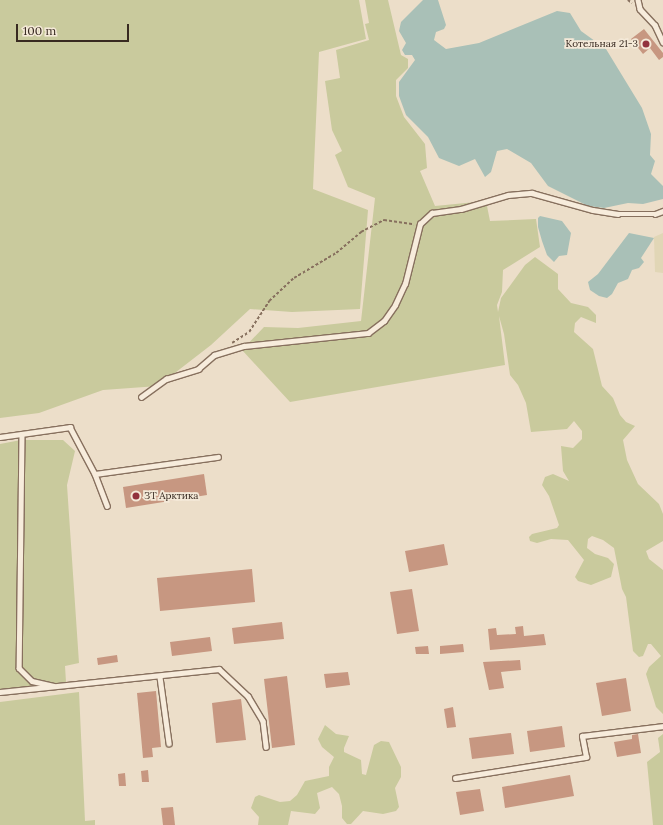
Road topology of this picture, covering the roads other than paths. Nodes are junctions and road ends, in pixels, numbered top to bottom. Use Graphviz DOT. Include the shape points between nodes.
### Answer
graph roads {
  1 [pos="638,0"];
  2 [pos="663,42"];
  3 [pos="663,211"];
  4 [pos="141,397"];
  5 [pos="22,434"];
  6 [pos="0,437"];
  7 [pos="218,457"];
  8 [pos="95,474"];
  9 [pos="107,506"];
  10 [pos="160,677"];
  11 [pos="58,687"];
  12 [pos="0,692"];
  13 [pos="663,726"];
  14 [pos="169,743"];
  15 [pos="266,747"];
  16 [pos="455,778"];
  1 -- 2 [label="lane" via="640,9 655,25"];
  3 -- 4 [label="lane" via="655,214 618,214 593,210 532,193 508,195 461,209 432,212 420,224 405,284 395,305 384,321 368,333 244,346 214,355 198,369 166,379"];
  5 -- 6 [label="lane"];
  5 -- 8 [label="lane" via="70,427"];
  5 -- 11 [label="lane" via="19,668 32,681"];
  7 -- 8 [label="lane"];
  8 -- 9 [label="lane"];
  10 -- 11 [label="lane"];
  10 -- 14 [label="lane"];
  10 -- 15 [label="lane" via="219,669 248,696 263,721"];
  11 -- 12 [label="lane"];
  13 -- 16 [label="lane" via="582,736 586,757"];
}
